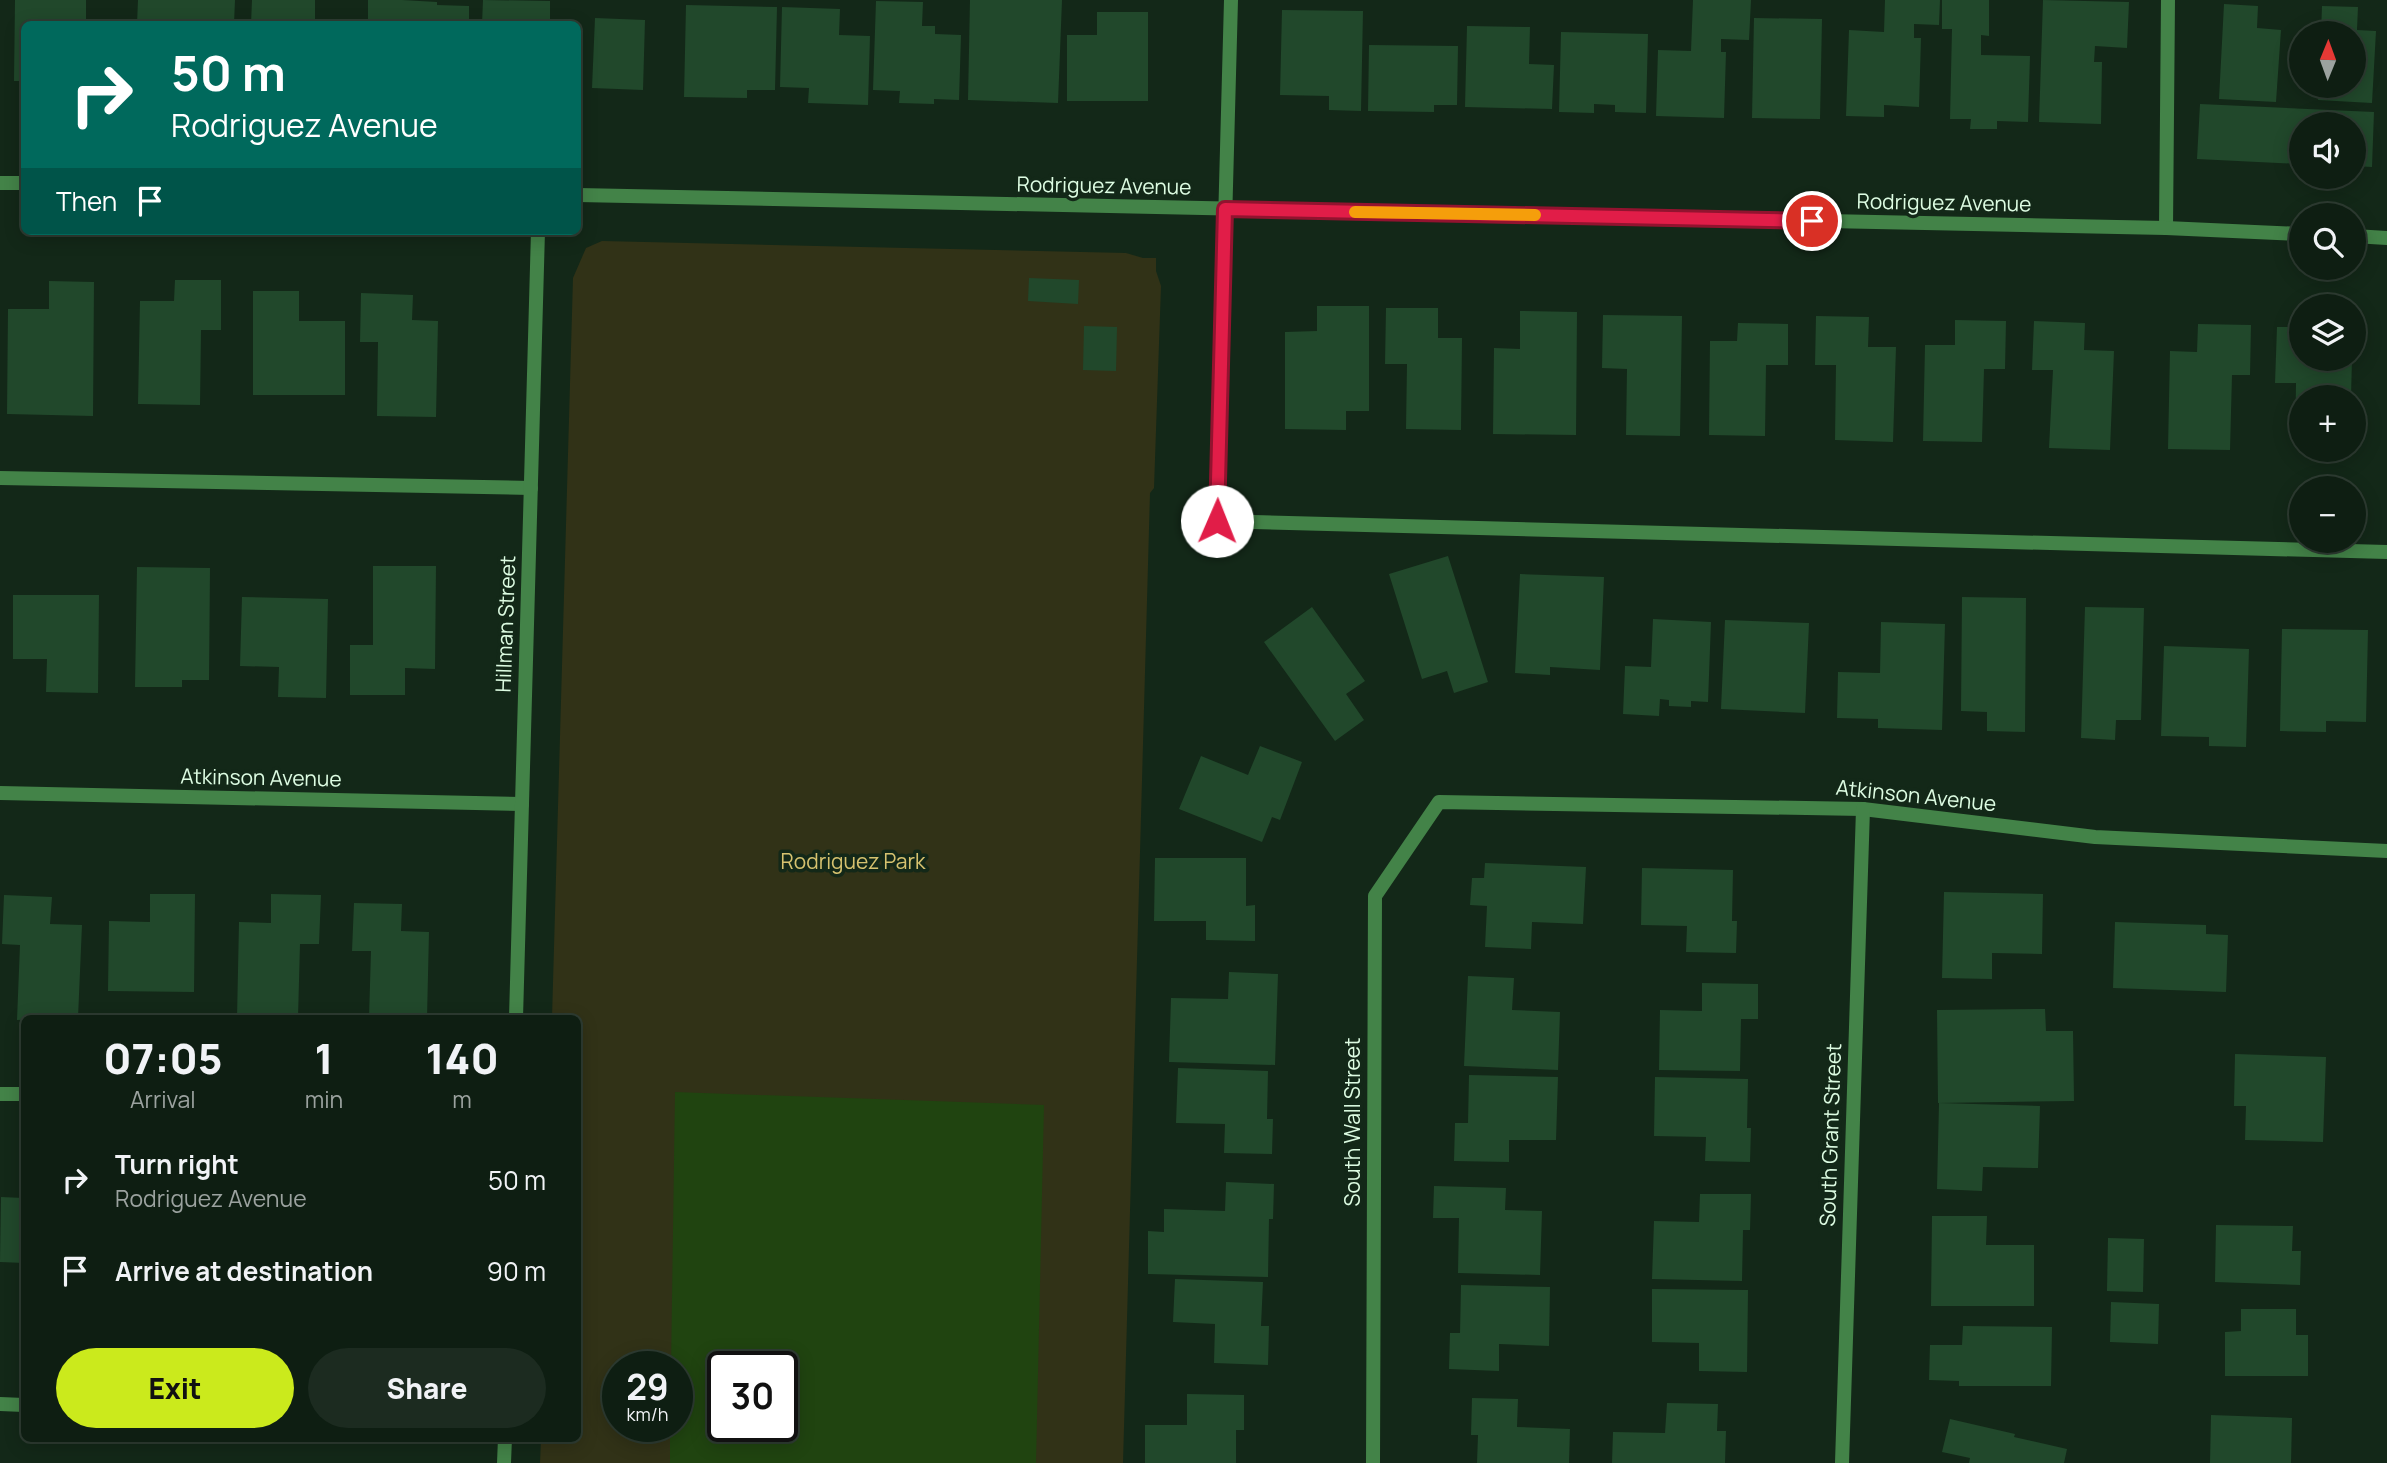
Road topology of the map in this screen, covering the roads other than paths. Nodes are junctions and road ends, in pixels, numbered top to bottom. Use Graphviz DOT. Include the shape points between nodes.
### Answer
graph roads {
  1 [pos="1231,0"];
  2 [pos="2168,0"];
  3 [pos="0,183"];
  4 [pos="21,183"];
  5 [pos="581,195"];
  6 [pos="1225,209"];
  7 [pos="2166,228"];
  8 [pos="2289,233"];
  9 [pos="538,235"];
  10 [pos="2366,237"];
  11 [pos="2387,238"];
  12 [pos="0,478"];
  13 [pos="531,488"];
  14 [pos="2387,552"];
  15 [pos="0,793"];
  16 [pos="1439,802"];
  17 [pos="522,804"];
  18 [pos="1863,809"];
  19 [pos="2387,851"];
  20 [pos="516,1015"];
  21 [pos="0,1094"];
  22 [pos="21,1094"];
  23 [pos="0,1405"];
  24 [pos="21,1405"];
  25 [pos="505,1442"];
  26 [pos="504,1463"];
  27 [pos="1373,1463"];
  28 [pos="1842,1463"];
  1 -- 6 [label="street"];
  2 -- 7 [label="street"];
  3 -- 4 [label="street"];
  5 -- 6 [label="street, Rodriguez Avenue"];
  6 -- 7 [label="street, Rodriguez Avenue"];
  6 -- 14 [label="street" via="1217,521"];
  7 -- 8 [label="street, Rodriguez Avenue"];
  9 -- 13 [label="street, Hillman Street"];
  10 -- 11 [label="street"];
  12 -- 13 [label="street"];
  13 -- 17 [label="street, Hillman Street"];
  15 -- 17 [label="street, Atkinson Avenue"];
  16 -- 18 [label="street, Atkinson Avenue"];
  16 -- 27 [label="street, South Wall Street" via="1375,896"];
  17 -- 20 [label="street, Hillman Street"];
  18 -- 19 [label="street, Atkinson Avenue" via="2095,837"];
  18 -- 28 [label="street, South Grant Street"];
  21 -- 22 [label="street"];
  23 -- 24 [label="street"];
  25 -- 26 [label="street"];
}
